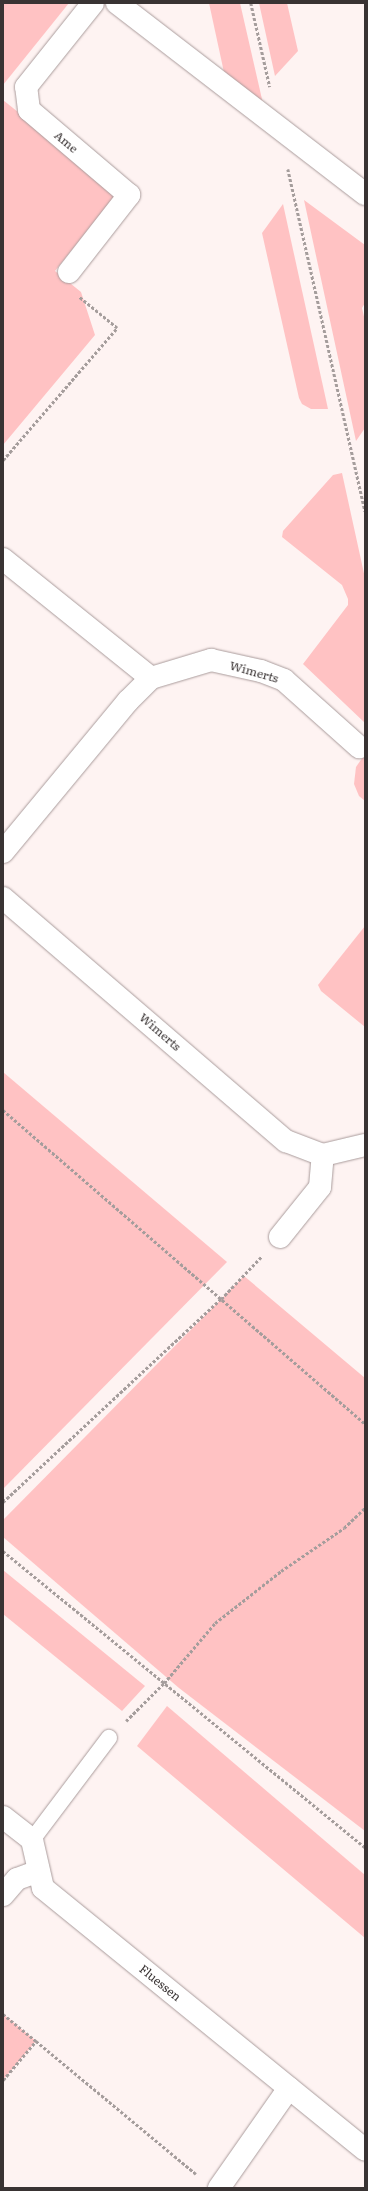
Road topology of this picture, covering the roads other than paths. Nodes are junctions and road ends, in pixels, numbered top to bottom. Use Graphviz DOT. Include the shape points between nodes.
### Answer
graph roads {
  1 [pos="93,3"];
  2 [pos="117,3"];
  3 [pos="365,194"];
  4 [pos="69,272"];
  5 [pos="3,560"];
  6 [pos="151,678"];
  7 [pos="359,747"];
  8 [pos="3,852"];
  9 [pos="3,898"];
  10 [pos="365,1145"];
  11 [pos="323,1155"];
  12 [pos="280,1237"];
  13 [pos="110,1738"];
  14 [pos="3,1817"];
  15 [pos="32,1840"];
  16 [pos="39,1872"];
  17 [pos="3,1895"];
  18 [pos="289,2088"];
  19 [pos="365,2150"];
  20 [pos="210,2183"];
  1 -- 4 [label="street, Ame" via="26,87 29,110 129,195"];
  2 -- 3 [label="street" via="278,124"];
  5 -- 6 [label="street"];
  6 -- 7 [label="street, Wimerts" via="211,660 261,671 284,680"];
  6 -- 8 [label="street, Wimerts" via="128,701"];
  9 -- 11 [label="street, Wimerts" via="286,1141"];
  10 -- 11 [label="street"];
  11 -- 12 [label="street" via="320,1187"];
  13 -- 15 [label="lane"];
  14 -- 15 [label="street"];
  15 -- 16 [label="street, Fluessen"];
  16 -- 17 [label="street" via="17,1879"];
  16 -- 18 [label="street, Fluessen" via="43,1888"];
  18 -- 19 [label="street, Fluessen"];
  18 -- 20 [label="street"];
}
